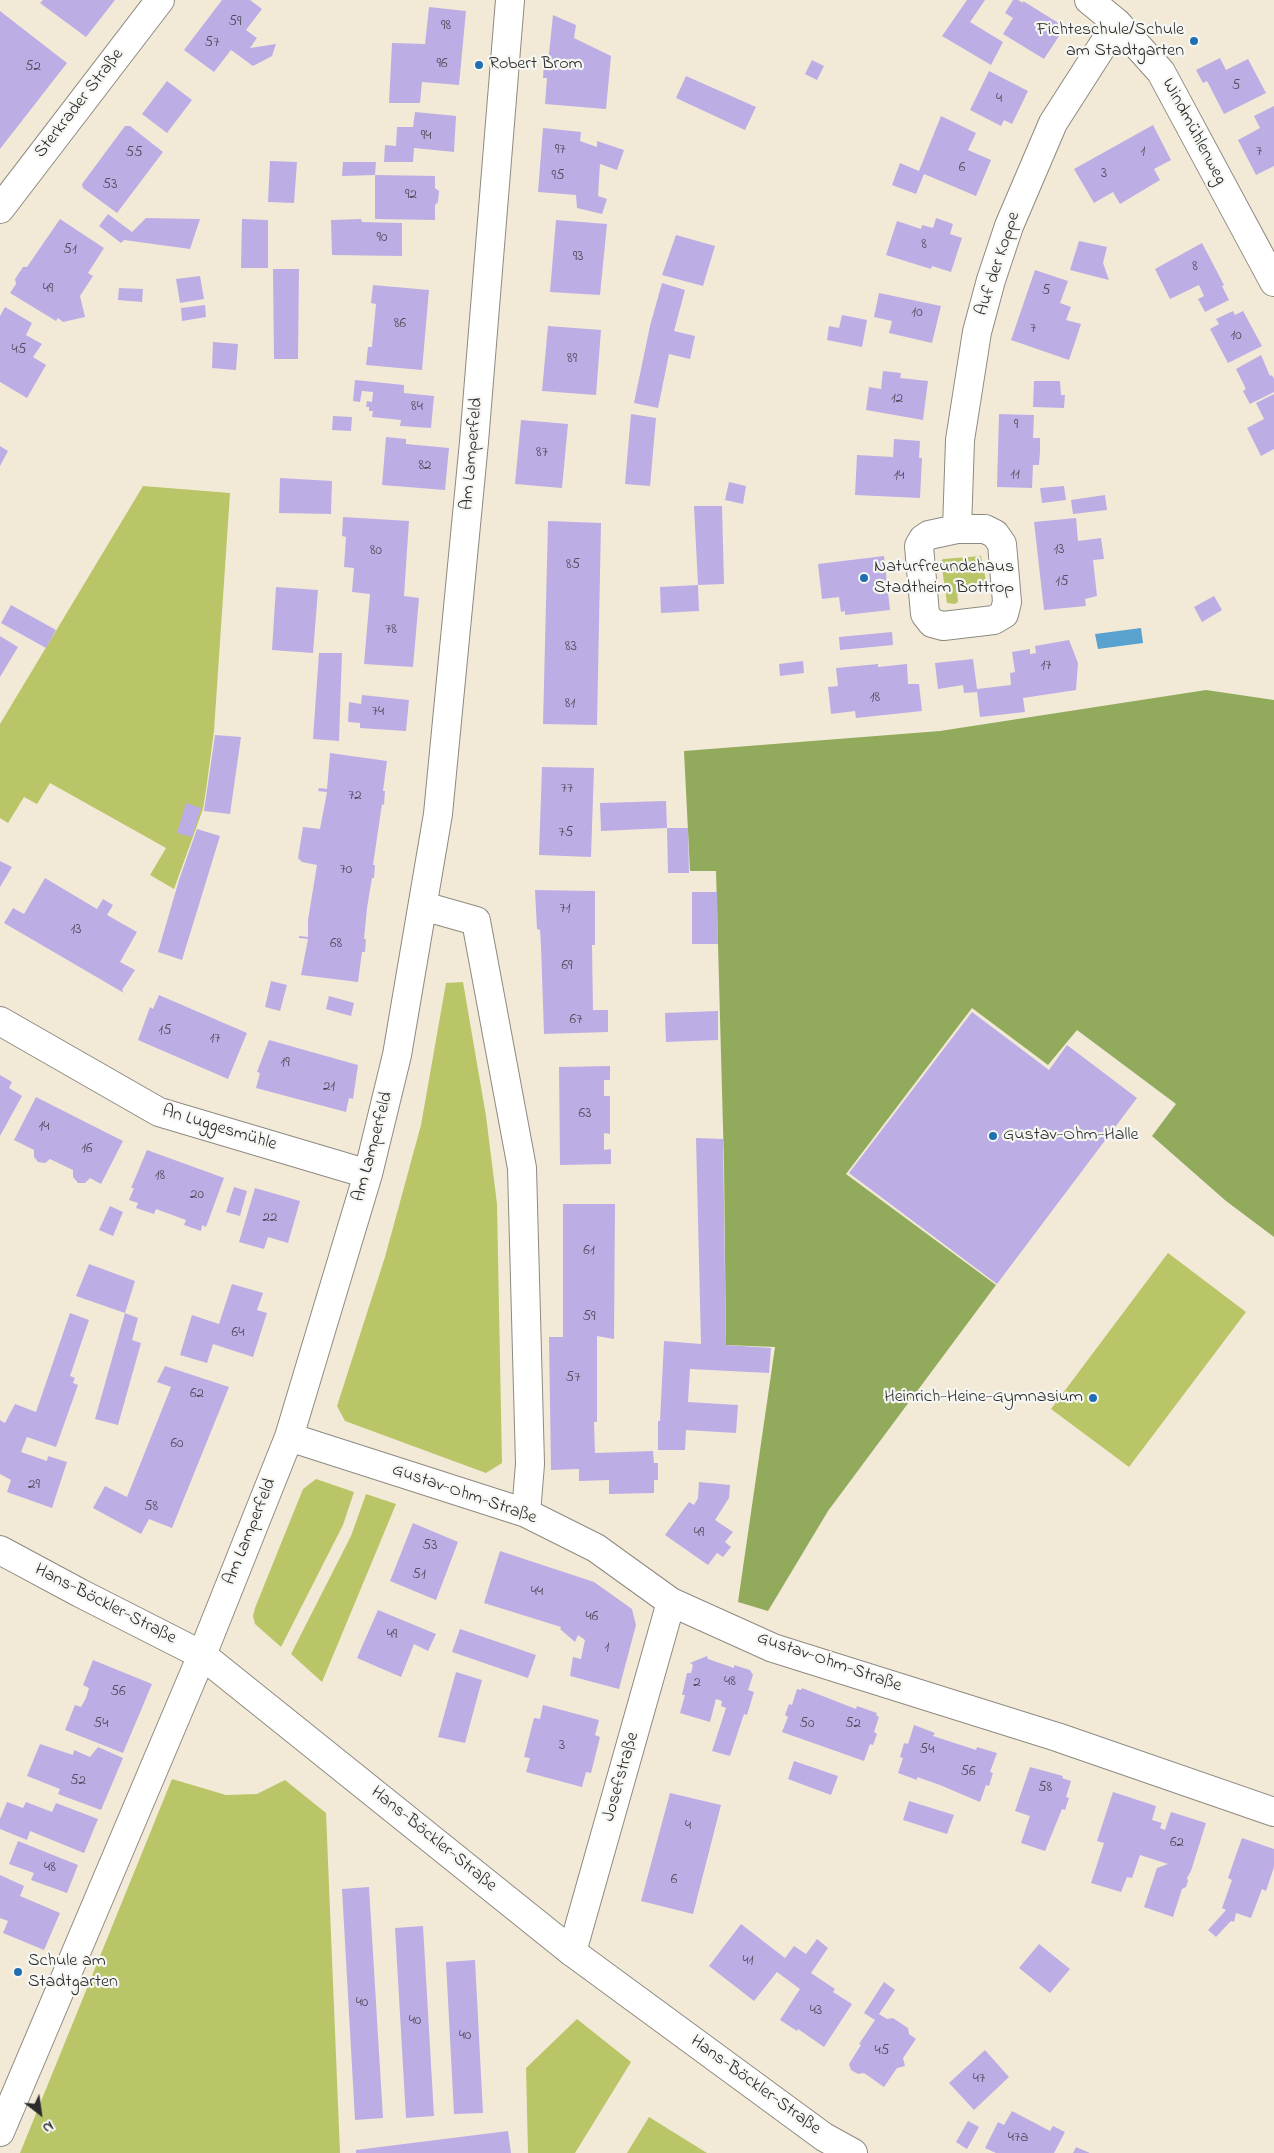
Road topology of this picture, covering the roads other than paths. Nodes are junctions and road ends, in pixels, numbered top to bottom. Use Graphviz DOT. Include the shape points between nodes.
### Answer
graph roads {
  1 [pos="160,0"];
  2 [pos="510,0"];
  3 [pos="1089,0"];
  4 [pos="1117,23"];
  5 [pos="0,208"];
  6 [pos="1274,282"];
  7 [pos="957,529"];
  8 [pos="423,906"];
  9 [pos="0,1021"];
  10 [pos="368,1174"];
  11 [pos="289,1437"];
  12 [pos="526,1513"];
  13 [pos="0,1550"];
  14 [pos="671,1602"];
  15 [pos="202,1655"];
  16 [pos="1274,1812"];
  17 [pos="572,1952"];
  18 [pos="0,2132"];
  19 [pos="853,2153"];
  1 -- 5 [label="street, Sterkrader Straße"];
  2 -- 8 [label="street, Am Lamperfeld" via="474,442 438,814"];
  3 -- 4 [label="street, Windmühlenweg"];
  4 -- 6 [label="street, Windmühlenweg" via="1161,72"];
  4 -- 7 [label="street, Auf der Koppe" via="1053,123 1009,226 991,280 978,332 960,440"];
  8 -- 10 [label="street, Am Lamperfeld" via="397,1055"];
  8 -- 12 [label="street" via="476,922 522,1168 530,1464"];
  9 -- 10 [label="street, An Luggesmühle" via="159,1112"];
  10 -- 11 [label="street, Am Lamperfeld"];
  11 -- 12 [label="street, Gustav-Ohm-Straße"];
  11 -- 15 [label="street, Am Lamperfeld"];
  12 -- 14 [label="street, Gustav-Ohm-Straße" via="596,1548"];
  13 -- 15 [label="street, Hans-Böckler-Straße"];
  14 -- 16 [label="street, Gustav-Ohm-Straße" via="773,1648 1057,1737"];
  14 -- 17 [label="street, Josefstraße"];
  15 -- 17 [label="street, Hans-Böckler-Straße"];
  15 -- 18 [label="street, Am Lamperfeld"];
  17 -- 19 [label="street, Hans-Böckler-Straße" via="824,2137"];
}
